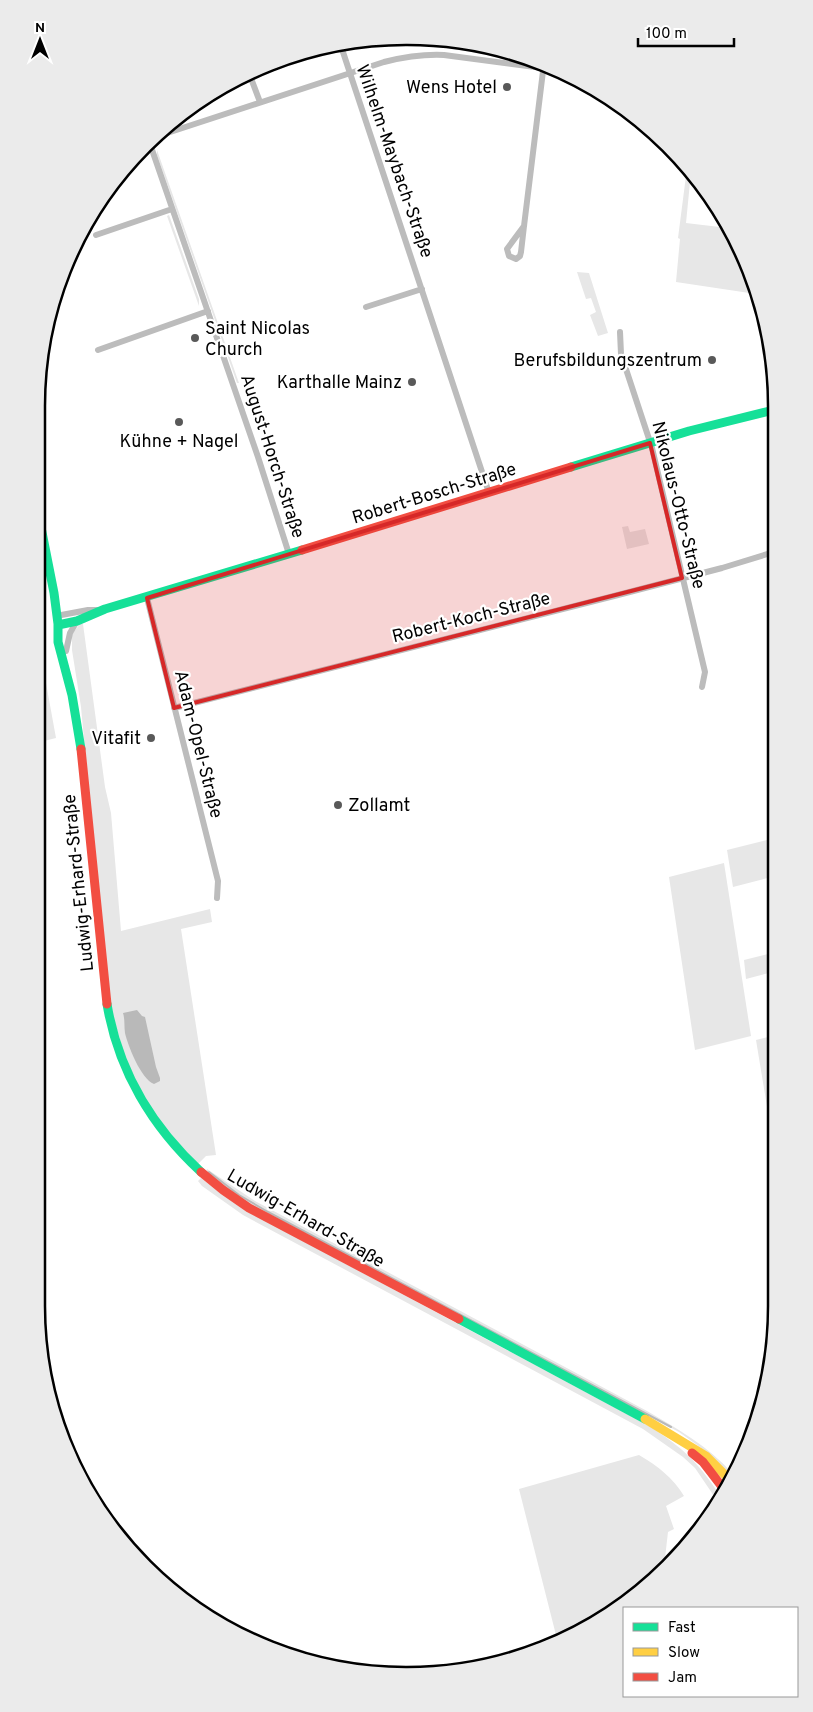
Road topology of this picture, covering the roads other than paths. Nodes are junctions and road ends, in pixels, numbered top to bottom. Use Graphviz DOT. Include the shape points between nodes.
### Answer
graph roads {
  1 [pos="342,51"];
  2 [pos="522,64"];
  3 [pos="542,72"];
  4 [pos="349,73"];
  5 [pos="252,80"];
  6 [pos="260,102"];
  7 [pos="178,127"];
  8 [pos="152,150"];
  9 [pos="172,209"];
  10 [pos="524,226"];
  11 [pos="96,235"];
  12 [pos="422,289"];
  13 [pos="366,307"];
  14 [pos="208,311"];
  15 [pos="620,332"];
  16 [pos="98,350"];
  17 [pos="768,411"];
  18 [pos="650,443"];
  19 [pos="489,492"];
  20 [pos="45,553"];
  21 [pos="289,554"];
  22 [pos="768,554"];
  23 [pos="682,578"];
  24 [pos="147,598"];
  25 [pos="105,609"];
  26 [pos="57,621"];
  27 [pos="77,621"];
  28 [pos="66,651"];
  29 [pos="70,685"];
  30 [pos="702,686"];
  31 [pos="174,708"];
  32 [pos="216,898"];
  33 [pos="670,1433"];
  34 [pos="726,1476"];
  35 [pos="721,1485"];
  1 -- 4 [label="street, Wilhelm-Maybach-Straße"];
  2 -- 4 [label="street" via="432,54 397,58"];
  3 -- 10 [label="street"];
  4 -- 6 [label="street"];
  4 -- 12 [label="street, Wilhelm-Maybach-Straße"];
  5 -- 6 [label="street"];
  6 -- 7 [label="street"];
  8 -- 9 [label="street, August-Horch-Straße"];
  9 -- 11 [label="street"];
  9 -- 14 [label="street, August-Horch-Straße"];
  10 -- 10 [label="street" via="507,249 512,258 520,256"];
  12 -- 13 [label="street"];
  12 -- 19 [label="street, Wilhelm-Maybach-Straße"];
  14 -- 16 [label="street"];
  14 -- 21 [label="street, August-Horch-Straße"];
  15 -- 18 [label="street, Nikolaus-Otto-Straße" via="621,354"];
  17 -- 18 [label="main road, Robert-Bosch-Straße"];
  18 -- 19 [label="main road, Robert-Bosch-Straße"];
  18 -- 23 [label="street, Nikolaus-Otto-Straße"];
  19 -- 21 [label="main road, Robert-Bosch-Straße"];
  20 -- 26 [label="main road, Ludwig-Erhard-Straße"];
  21 -- 24 [label="main road, Robert-Bosch-Straße"];
  22 -- 23 [label="street, Robert-Koch-Straße"];
  23 -- 30 [label="street, Nikolaus-Otto-Straße" via="705,672"];
  23 -- 31 [label="street, Robert-Koch-Straße"];
  24 -- 25 [label="main road, Robert-Bosch-Straße"];
  24 -- 31 [label="street, Adam-Opel-Straße"];
  25 -- 26 [label="street, Robert-Bosch-Straße" via="88,610"];
  25 -- 27 [label="main road, Robert-Bosch-Straße"];
  26 -- 27 [label="main road, Robert-Bosch-Straße"];
  26 -- 28 [label="main road, Ludwig-Erhard-Straße"];
  26 -- 29 [label="main road, Ludwig-Erhard-Straße" via="60,652"];
  27 -- 28 [label="street"];
  28 -- 29 [label="main road, Ludwig-Erhard-Straße"];
  29 -- 33 [label="main road, Ludwig-Erhard-Straße" via="81,750 100,950 110,1018 123,1064 135,1088 176,1149 217,1186 272,1221"];
  31 -- 32 [label="street, Adam-Opel-Straße" via="218,881"];
  33 -- 34 [label="main road, Ludwig-Erhard-Straße" via="706,1456"];
  33 -- 35 [label="main road, Ludwig-Erhard-Straße" via="703,1462"];
}
